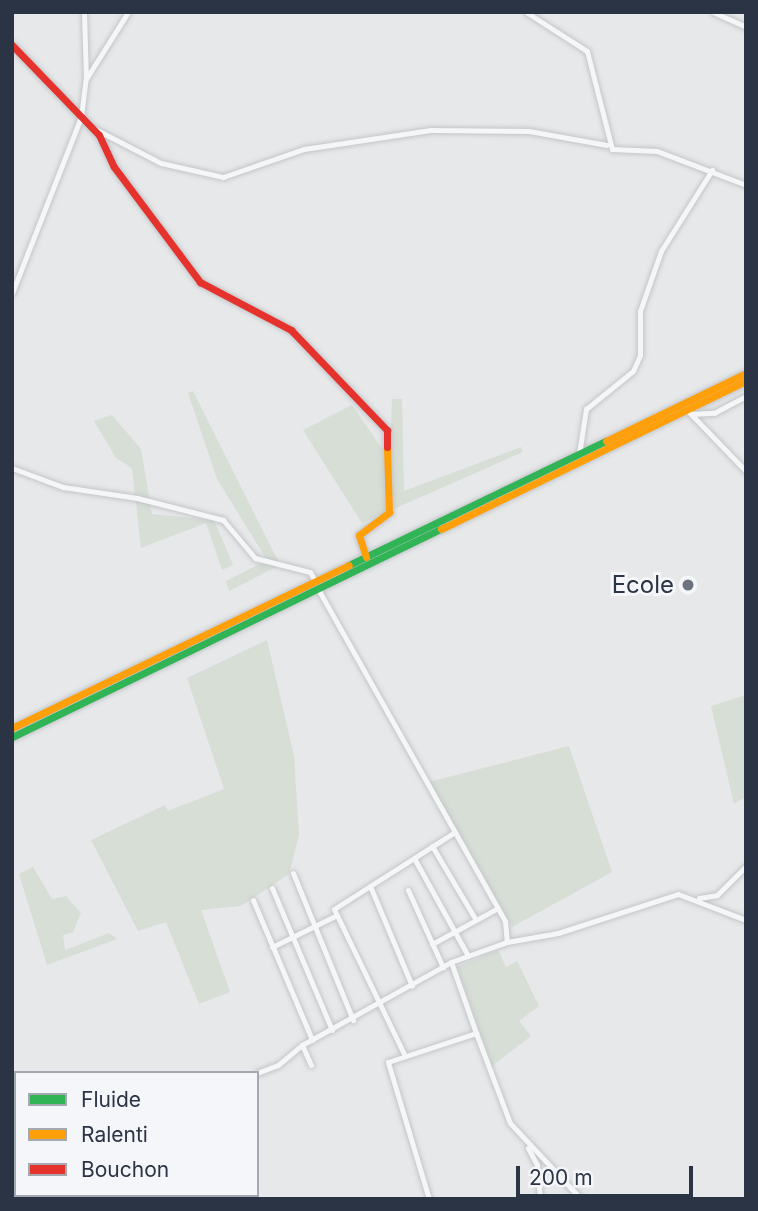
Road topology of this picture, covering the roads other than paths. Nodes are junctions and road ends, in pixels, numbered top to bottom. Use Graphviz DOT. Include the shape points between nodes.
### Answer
graph roads {
  1 [pos="84,12"];
  2 [pos="128,12"];
  3 [pos="526,12"];
  4 [pos="713,12"];
  5 [pos="746,27"];
  6 [pos="12,45"];
  7 [pos="86,79"];
  8 [pos="81,117"];
  9 [pos="91,127"];
  10 [pos="607,145"];
  11 [pos="712,170"];
  12 [pos="746,185"];
  13 [pos="12,293"];
  14 [pos="746,373"];
  15 [pos="746,382"];
  16 [pos="746,396"];
  17 [pos="690,412"];
  18 [pos="579,454"];
  19 [pos="12,468"];
  20 [pos="746,471"];
  21 [pos="366,557"];
  22 [pos="317,585"];
  23 [pos="12,728"];
  24 [pos="12,737"];
  25 [pos="455,832"];
  26 [pos="432,846"];
  27 [pos="414,858"];
  28 [pos="746,866"];
  29 [pos="293,873"];
  30 [pos="370,886"];
  31 [pos="272,888"];
  32 [pos="408,890"];
  33 [pos="697,899"];
  34 [pos="253,900"];
  35 [pos="498,908"];
  36 [pos="337,915"];
  37 [pos="476,920"];
  38 [pos="746,920"];
  39 [pos="315,926"];
  40 [pos="454,932"];
  41 [pos="293,937"];
  42 [pos="507,942"];
  43 [pos="432,944"];
  44 [pos="272,947"];
  45 [pos="468,956"];
  46 [pos="451,962"];
  47 [pos="443,967"];
  48 [pos="412,986"];
  49 [pos="384,1004"];
  50 [pos="353,1020"];
  51 [pos="332,1030"];
  52 [pos="476,1032"];
  53 [pos="312,1040"];
  54 [pos="302,1045"];
  55 [pos="405,1056"];
  56 [pos="311,1065"];
  57 [pos="259,1072"];
  58 [pos="525,1142"];
  59 [pos="429,1199"];
  60 [pos="540,1199"];
  61 [pos="581,1199"];
  1 -- 7 [label="street"];
  2 -- 7 [label="street"];
  3 -- 10 [label="street" via="587,51"];
  4 -- 5 [label="street"];
  6 -- 8 [label="main road"];
  7 -- 8 [label="street"];
  8 -- 9 [label="main road"];
  8 -- 13 [label="street"];
  9 -- 10 [label="street" via="161,163 223,177 304,149 431,130 529,131"];
  9 -- 21 [label="main road" via="200,282 290,330 387,430 389,512 359,535"];
  10 -- 11 [label="street" via="657,150"];
  11 -- 12 [label="street"];
  11 -- 18 [label="street" via="661,251 640,311 640,355 633,371 586,409"];
  14 -- 18 [label="main road"];
  15 -- 17 [label="main road"];
  16 -- 17 [label="street" via="714,413"];
  17 -- 20 [label="street"];
  17 -- 22 [label="main road"];
  18 -- 21 [label="main road"];
  19 -- 22 [label="street" via="63,487 137,498 223,520 255,558 310,572"];
  21 -- 22 [label="main road"];
  22 -- 23 [label="main road"];
  22 -- 24 [label="main road"];
  22 -- 25 [label="street"];
  25 -- 26 [label="street"];
  25 -- 35 [label="street"];
  26 -- 27 [label="street"];
  26 -- 37 [label="street"];
  27 -- 30 [label="street"];
  27 -- 40 [label="street"];
  28 -- 33 [label="street" via="717,895"];
  29 -- 39 [label="street"];
  30 -- 36 [label="street" via="334,909"];
  30 -- 48 [label="street"];
  31 -- 41 [label="street"];
  32 -- 43 [label="street"];
  33 -- 38 [label="street"];
  33 -- 42 [label="street" via="670,895 558,933"];
  34 -- 44 [label="street"];
  35 -- 37 [label="street"];
  35 -- 42 [label="street"];
  36 -- 39 [label="street"];
  36 -- 49 [label="street"];
  37 -- 40 [label="street"];
  39 -- 41 [label="street"];
  39 -- 50 [label="street"];
  40 -- 43 [label="street"];
  40 -- 45 [label="street"];
  41 -- 44 [label="street"];
  41 -- 51 [label="street"];
  42 -- 45 [label="street"];
  43 -- 47 [label="street"];
  44 -- 53 [label="street"];
  45 -- 46 [label="street"];
  46 -- 47 [label="street"];
  46 -- 52 [label="street"];
  47 -- 48 [label="street"];
  48 -- 49 [label="street"];
  49 -- 50 [label="street"];
  49 -- 55 [label="street"];
  50 -- 51 [label="street"];
  51 -- 53 [label="street"];
  52 -- 55 [label="street"];
  52 -- 58 [label="street" via="510,1123"];
  53 -- 54 [label="street"];
  54 -- 56 [label="street"];
  54 -- 57 [label="street" via="278,1065"];
  55 -- 59 [label="street" via="388,1062"];
  58 -- 60 [label="street" via="537,1165"];
  58 -- 61 [label="street"];
}
